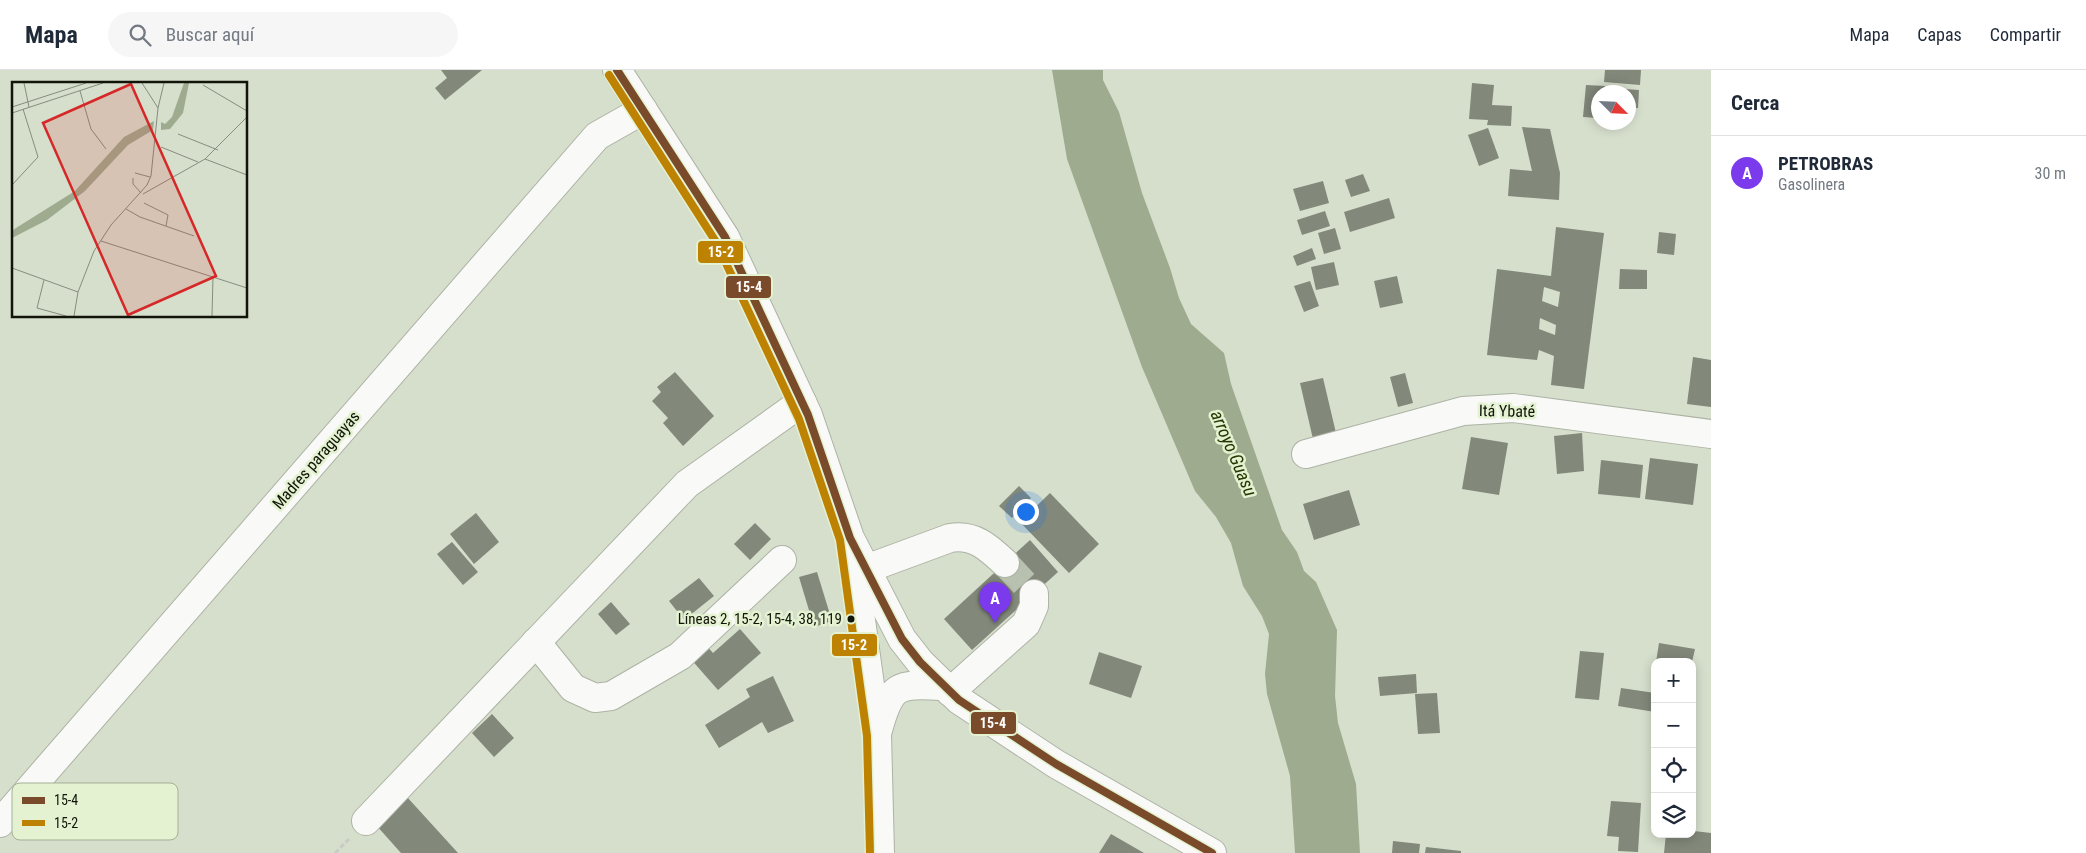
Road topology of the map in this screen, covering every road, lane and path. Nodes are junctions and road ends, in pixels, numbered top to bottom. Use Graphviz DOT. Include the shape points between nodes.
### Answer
graph roads {
  1 [pos="617,70"];
  2 [pos="643,110"];
  3 [pos="802,402"];
  4 [pos="1711,434"];
  5 [pos="1306,454"];
  6 [pos="850,538"];
  7 [pos="782,560"];
  8 [pos="1005,564"];
  9 [pos="866,569"];
  10 [pos="1034,594"];
  11 [pos="536,642"];
  12 [pos="947,689"];
  13 [pos="877,735"];
  14 [pos="35,783"];
  15 [pos="12,809"];
  16 [pos="366,821"];
  17 [pos="0,823"];
  18 [pos="880,853"];
  19 [pos="1212,853"];
  1 -- 2 [label="main road"];
  2 -- 3 [label="main road" via="725,238"];
  2 -- 14 [label="main road, Madres paraguayas" via="597,136"];
  3 -- 6 [label="main road"];
  3 -- 11 [label="main road" via="687,484"];
  4 -- 5 [label="main road, Itá Ybaté" via="1513,408 1463,410"];
  6 -- 9 [label="main road"];
  6 -- 13 [label="main road"];
  7 -- 11 [label="main road" via="680,656 611,696 595,698 573,688"];
  8 -- 9 [label="main road" via="988,547 961,536"];
  9 -- 12 [label="main road" via="902,639"];
  10 -- 12 [label="main road" via="1034,606 1026,624"];
  11 -- 16 [label="main road"];
  12 -- 13 [label="main road" via="914,684 897,689 885,705"];
  12 -- 19 [label="main road" via="1056,764"];
  13 -- 18 [label="main road"];
  15 -- 17 [label="main road, Madres paraguayas"];
}
